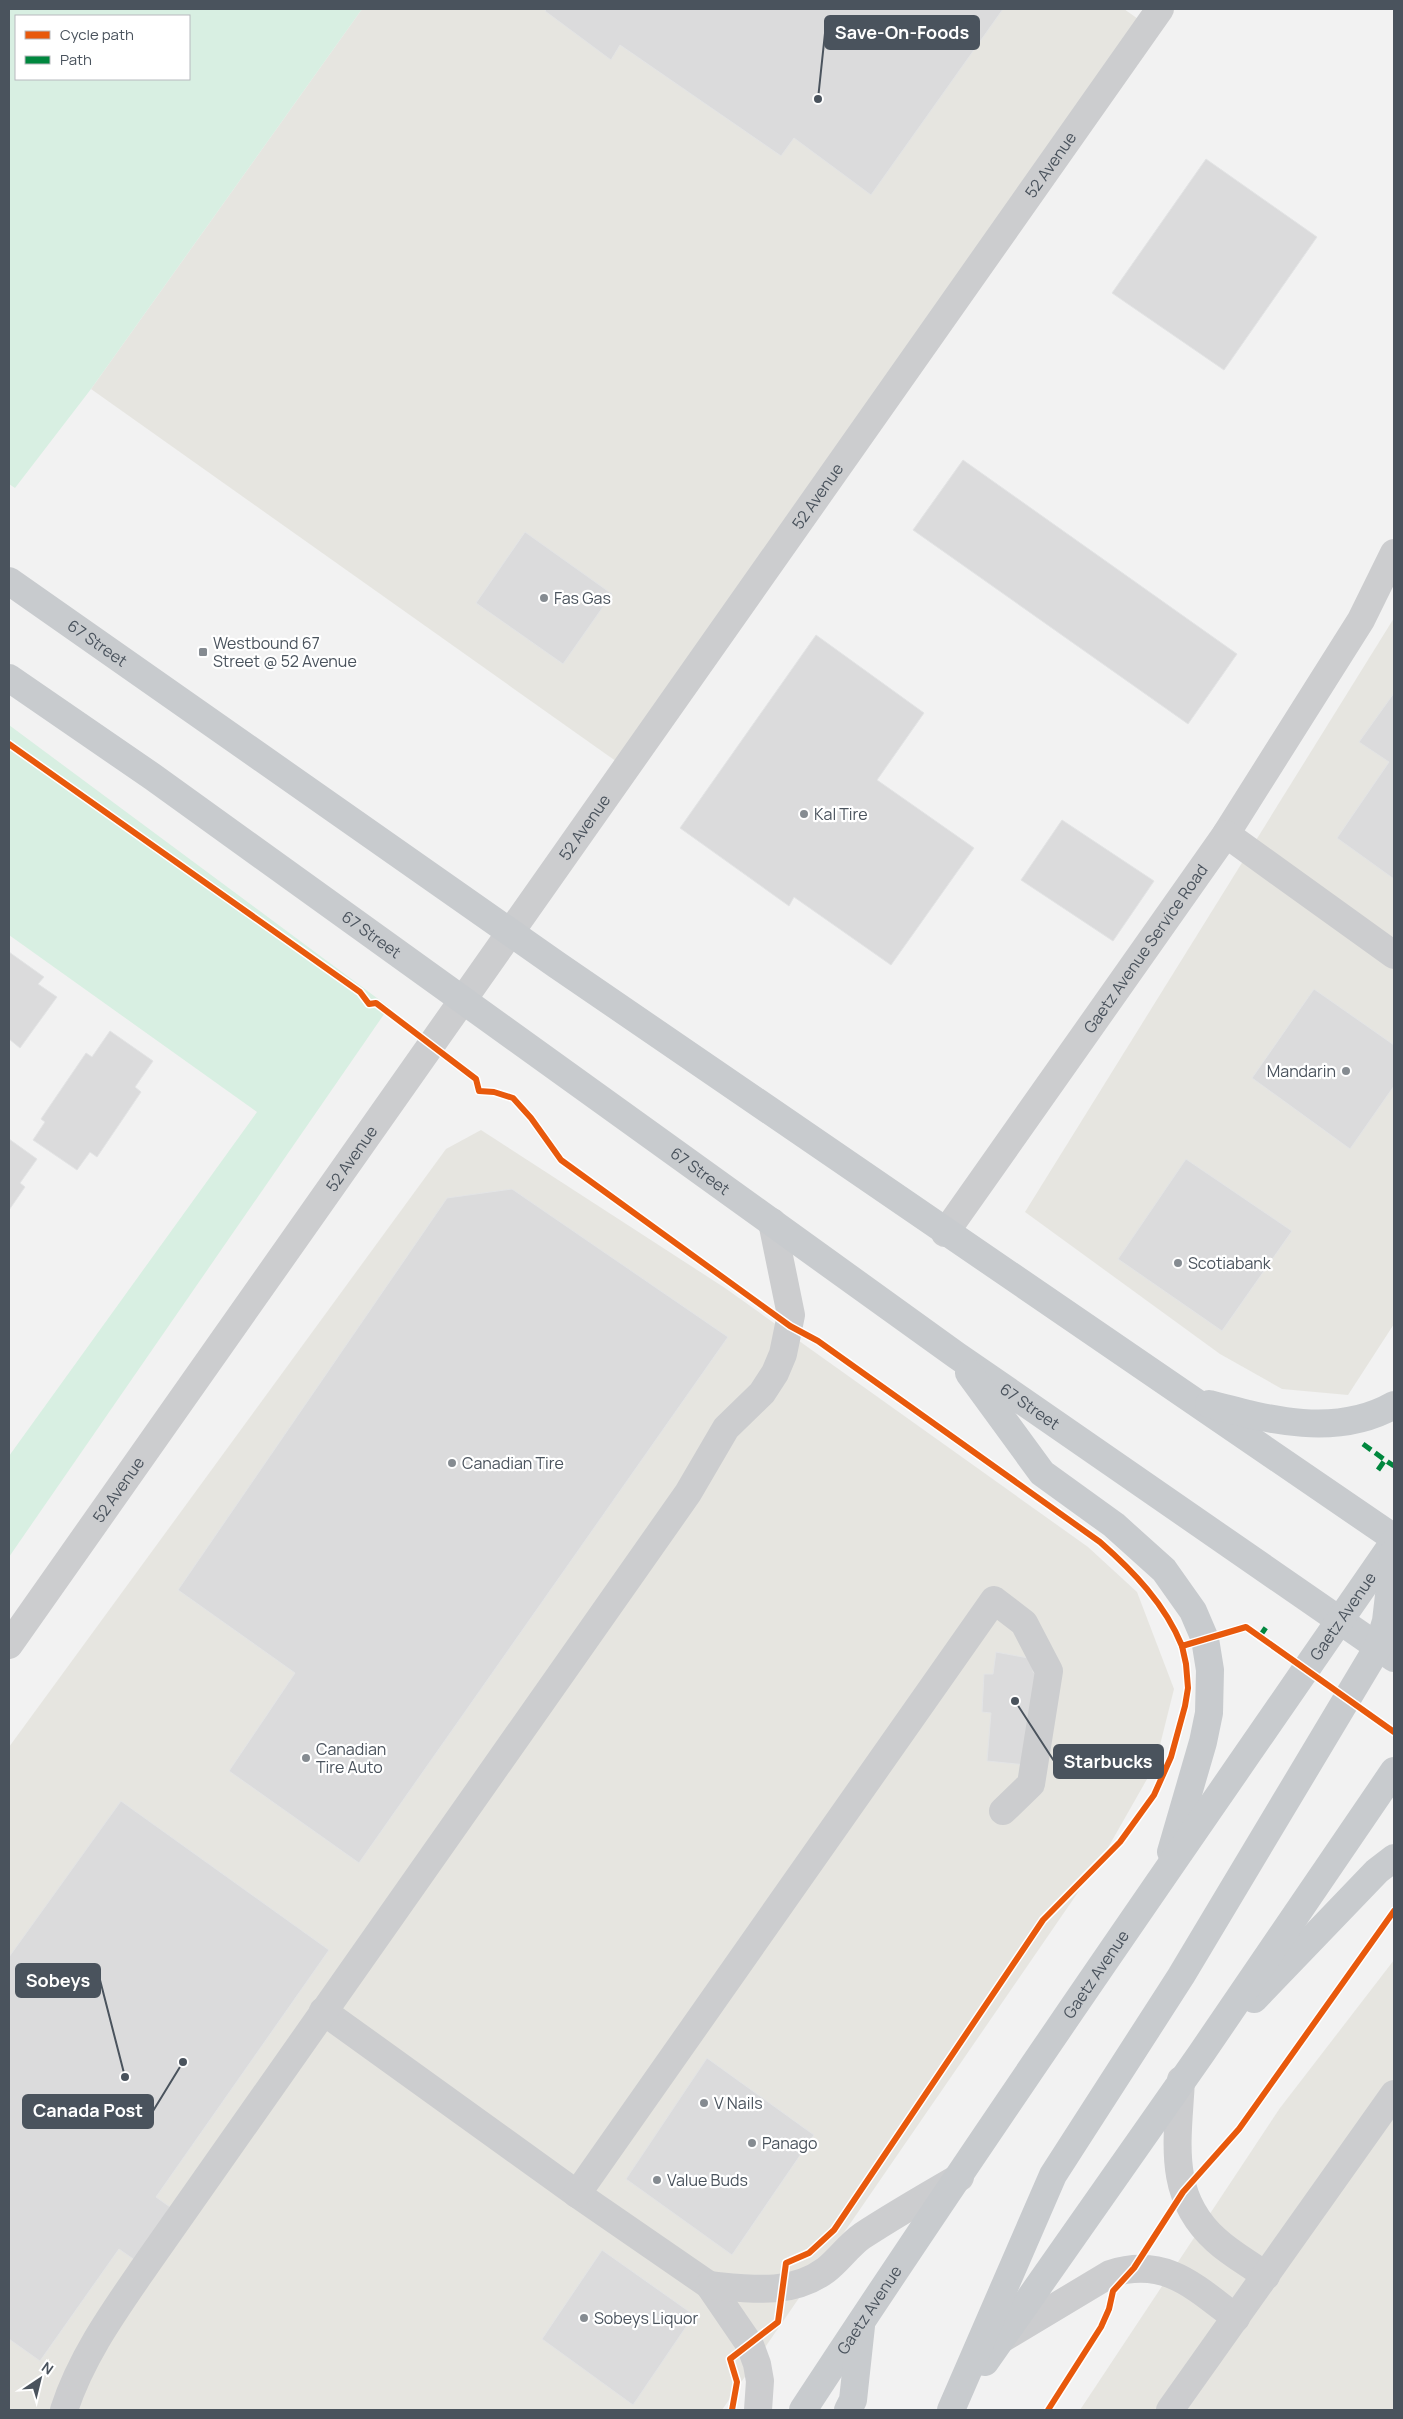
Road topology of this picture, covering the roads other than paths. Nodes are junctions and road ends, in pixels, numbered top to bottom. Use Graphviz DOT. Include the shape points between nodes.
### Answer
graph roads {
  1 [pos="1160,9"];
  2 [pos="1394,553"];
  3 [pos="9,581"];
  4 [pos="9,678"];
  5 [pos="1226,834"];
  6 [pos="511,933"];
  7 [pos="1394,955"];
  8 [pos="463,1000"];
  9 [pos="772,1222"];
  10 [pos="946,1232"];
  11 [pos="956,1355"];
  12 [pos="1188,1398"];
  13 [pos="1394,1405"];
  14 [pos="1394,1538"];
  15 [pos="1394,1542"];
  16 [pos="1394,1552"];
  17 [pos="1340,1621"];
  18 [pos="9,1645"];
  19 [pos="1386,1652"];
  20 [pos="1394,1771"];
  21 [pos="1002,1811"];
  22 [pos="1394,1858"];
  23 [pos="1166,1870"];
  24 [pos="323,2011"];
  25 [pos="1201,2054"];
  26 [pos="1181,2080"];
  27 [pos="1394,2094"];
  28 [pos="960,2176"];
  29 [pos="577,2194"];
  30 [pos="1266,2276"];
  31 [pos="709,2285"];
  32 [pos="1236,2318"];
  33 [pos="861,2322"];
  34 [pos="1000,2340"];
  35 [pos="64,2410"];
  36 [pos="758,2410"];
  37 [pos="803,2410"];
  38 [pos="848,2410"];
  39 [pos="951,2410"];
  40 [pos="1170,2410"];
  1 -- 6 [label="street, 52 Avenue"];
  2 -- 5 [label="street, Gaetz Avenue Service Road" via="1361,620"];
  3 -- 6 [label="main road, 67 Street"];
  4 -- 8 [label="main road, 67 Street" via="153,777"];
  5 -- 7 [label="street"];
  5 -- 10 [label="street, Gaetz Avenue Service Road"];
  6 -- 8 [label="street, 52 Avenue"];
  6 -- 10 [label="main road, 67 Street"];
  8 -- 9 [label="main road, 67 Street"];
  8 -- 18 [label="street, 52 Avenue"];
  9 -- 11 [label="main road, 67 Street"];
  9 -- 24 [label="street" via="791,1315 775,1374 762,1393 726,1428 688,1493"];
  10 -- 12 [label="main road, 67 Street"];
  11 -- 17 [label="main road, 67 Street"];
  11 -- 23 [label="main road" via="1042,1473 1114,1525 1164,1570 1193,1611 1205,1639 1210,1670 1209,1713"];
  12 -- 13 [label="main road" via="1274,1420 1327,1425 1359,1420"];
  12 -- 14 [label="main road, 67 Street"];
  15 -- 17 [label="main road, Gaetz Avenue"];
  16 -- 19 [label="main road" via="1386,1620"];
  17 -- 19 [label="main road, 67 Street"];
  17 -- 23 [label="main road, Gaetz Avenue"];
  19 -- 39 [label="main road" via="1053,2175"];
  20 -- 25 [label="main road"];
  21 -- 29 [label="street" via="1031,1784 1049,1671 1024,1623 994,1600"];
  22 -- 25 [label="main road" via="1377,1871"];
  23 -- 28 [label="main road, Gaetz Avenue"];
  24 -- 29 [label="street"];
  24 -- 35 [label="street" via="93,2344 80,2366"];
  25 -- 26 [label="main road"];
  26 -- 30 [label="street" via="1177,2165 1184,2195 1206,2231"];
  26 -- 34 [label="main road"];
  27 -- 30 [label="street"];
  28 -- 31 [label="street" via="860,2237 830,2267 800,2285 766,2290"];
  28 -- 33 [label="main road, Gaetz Avenue"];
  29 -- 31 [label="street"];
  30 -- 32 [label="street"];
  31 -- 36 [label="street" via="752,2351 760,2381"];
  32 -- 34 [label="street" via="1186,2280 1147,2267 1128,2268 1110,2274"];
  32 -- 40 [label="street"];
  33 -- 37 [label="main road, Gaetz Avenue"];
  33 -- 38 [label="main road" via="853,2400"];
  34 -- 39 [label="main road"];
}
